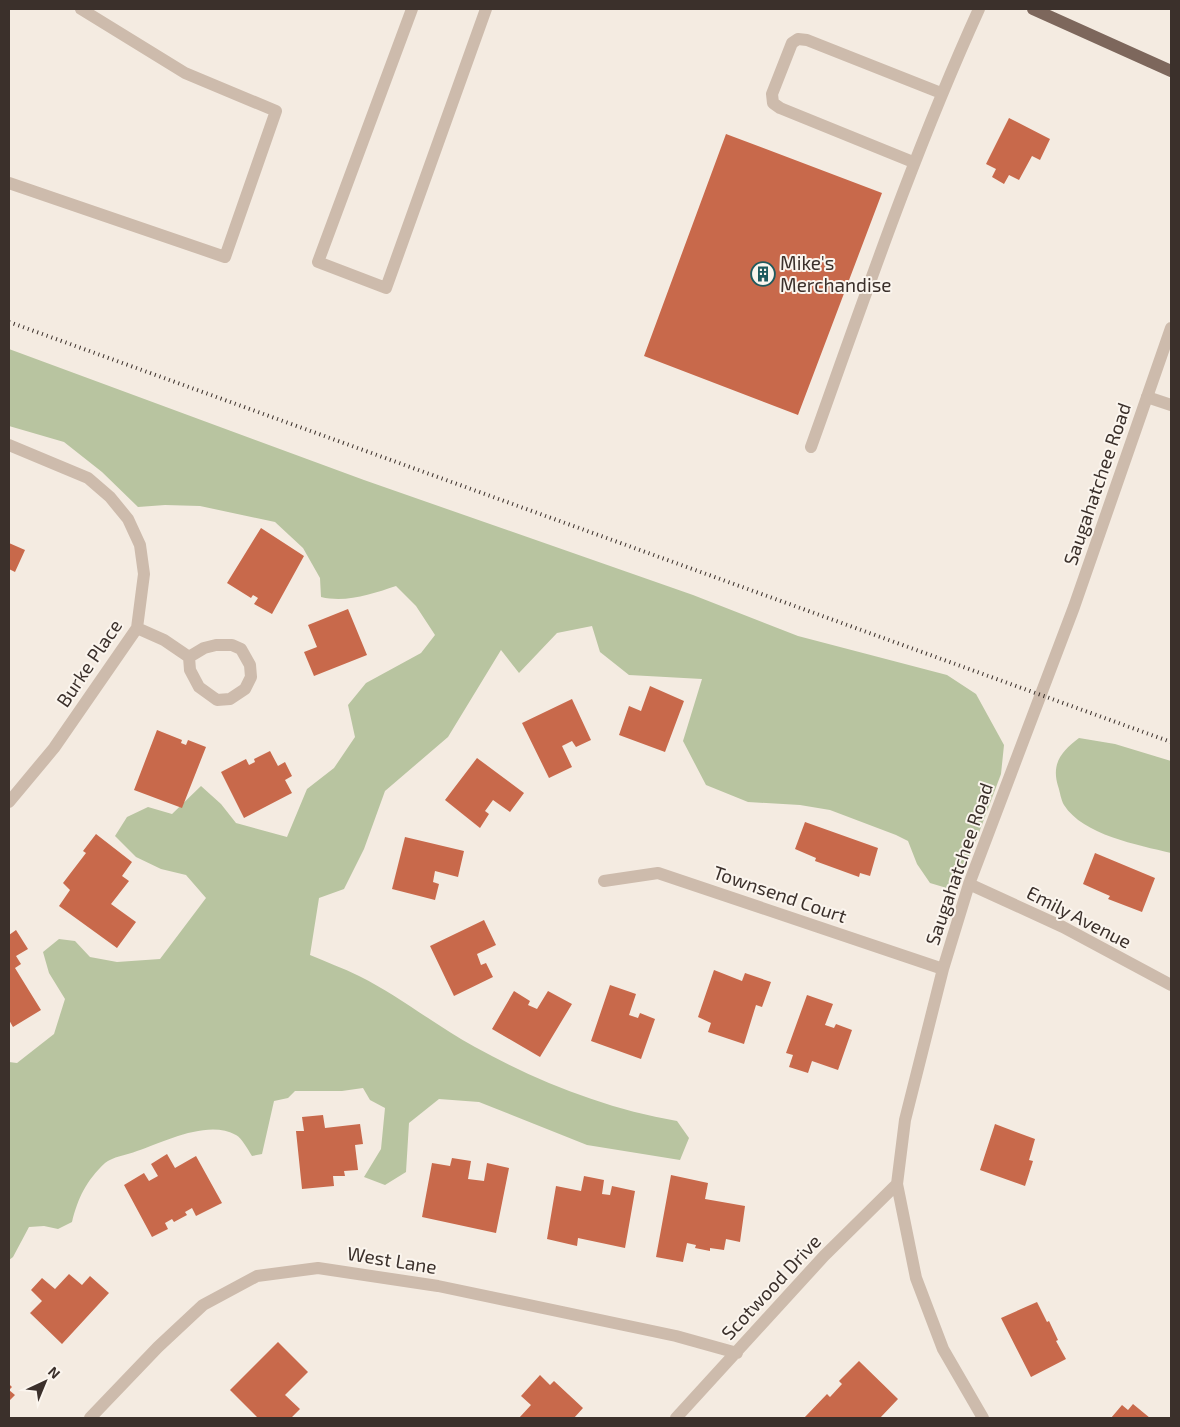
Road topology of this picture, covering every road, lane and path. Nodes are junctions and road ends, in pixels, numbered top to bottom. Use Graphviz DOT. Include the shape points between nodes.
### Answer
graph roads {
  1 [pos="81,9"];
  2 [pos="412,9"];
  3 [pos="486,9"];
  4 [pos="979,9"];
  5 [pos="1033,9"];
  6 [pos="1171,71"];
  7 [pos="941,92"];
  8 [pos="913,162"];
  9 [pos="9,183"];
  10 [pos="1171,328"];
  11 [pos="1147,397"];
  12 [pos="1171,405"];
  13 [pos="9,445"];
  14 [pos="811,447"];
  15 [pos="136,628"];
  16 [pos="188,657"];
  17 [pos="9,802"];
  18 [pos="604,880"];
  19 [pos="969,884"];
  20 [pos="943,969"];
  21 [pos="1171,985"];
  22 [pos="897,1184"];
  23 [pos="736,1353"];
  24 [pos="90,1418"];
  25 [pos="676,1418"];
  26 [pos="983,1418"];
  1 -- 9 [label="street" via="185,73 276,111 225,257"];
  2 -- 3 [label="street" via="318,262 386,288"];
  4 -- 7 [label="street"];
  5 -- 6 [label="main road"];
  7 -- 8 [label="street"];
  7 -- 8 [label="street" via="798,39 792,43 778,77 772,94 773,103 780,108"];
  8 -- 14 [label="street"];
  10 -- 11 [label="street, Saugahatchee Road"];
  11 -- 12 [label="street"];
  11 -- 19 [label="street, Saugahatchee Road" via="1074,607"];
  13 -- 15 [label="street, Burke Place" via="88,478 128,519 140,545 144,574"];
  15 -- 16 [label="street" via="164,640"];
  15 -- 17 [label="street, Burke Place" via="54,748"];
  16 -- 16 [label="street" via="190,670 199,687 217,700 230,699 244,689 251,677 250,665 240,648 232,645 204,648"];
  18 -- 20 [label="street, Townsend Court" via="658,873"];
  19 -- 20 [label="street, Saugahatchee Road"];
  19 -- 21 [label="street, Emily Avenue" via="1063,927"];
  20 -- 22 [label="street, Saugahatchee Road" via="905,1120"];
  22 -- 23 [label="street, Scotwood Drive" via="824,1256"];
  22 -- 26 [label="street, Saugahatchee Road" via="916,1278 927,1310 943,1349"];
  23 -- 24 [label="street, West Lane" via="676,1336 438,1286 318,1268 257,1276 203,1306"];
  23 -- 25 [label="street, Scotwood Drive"];
}
